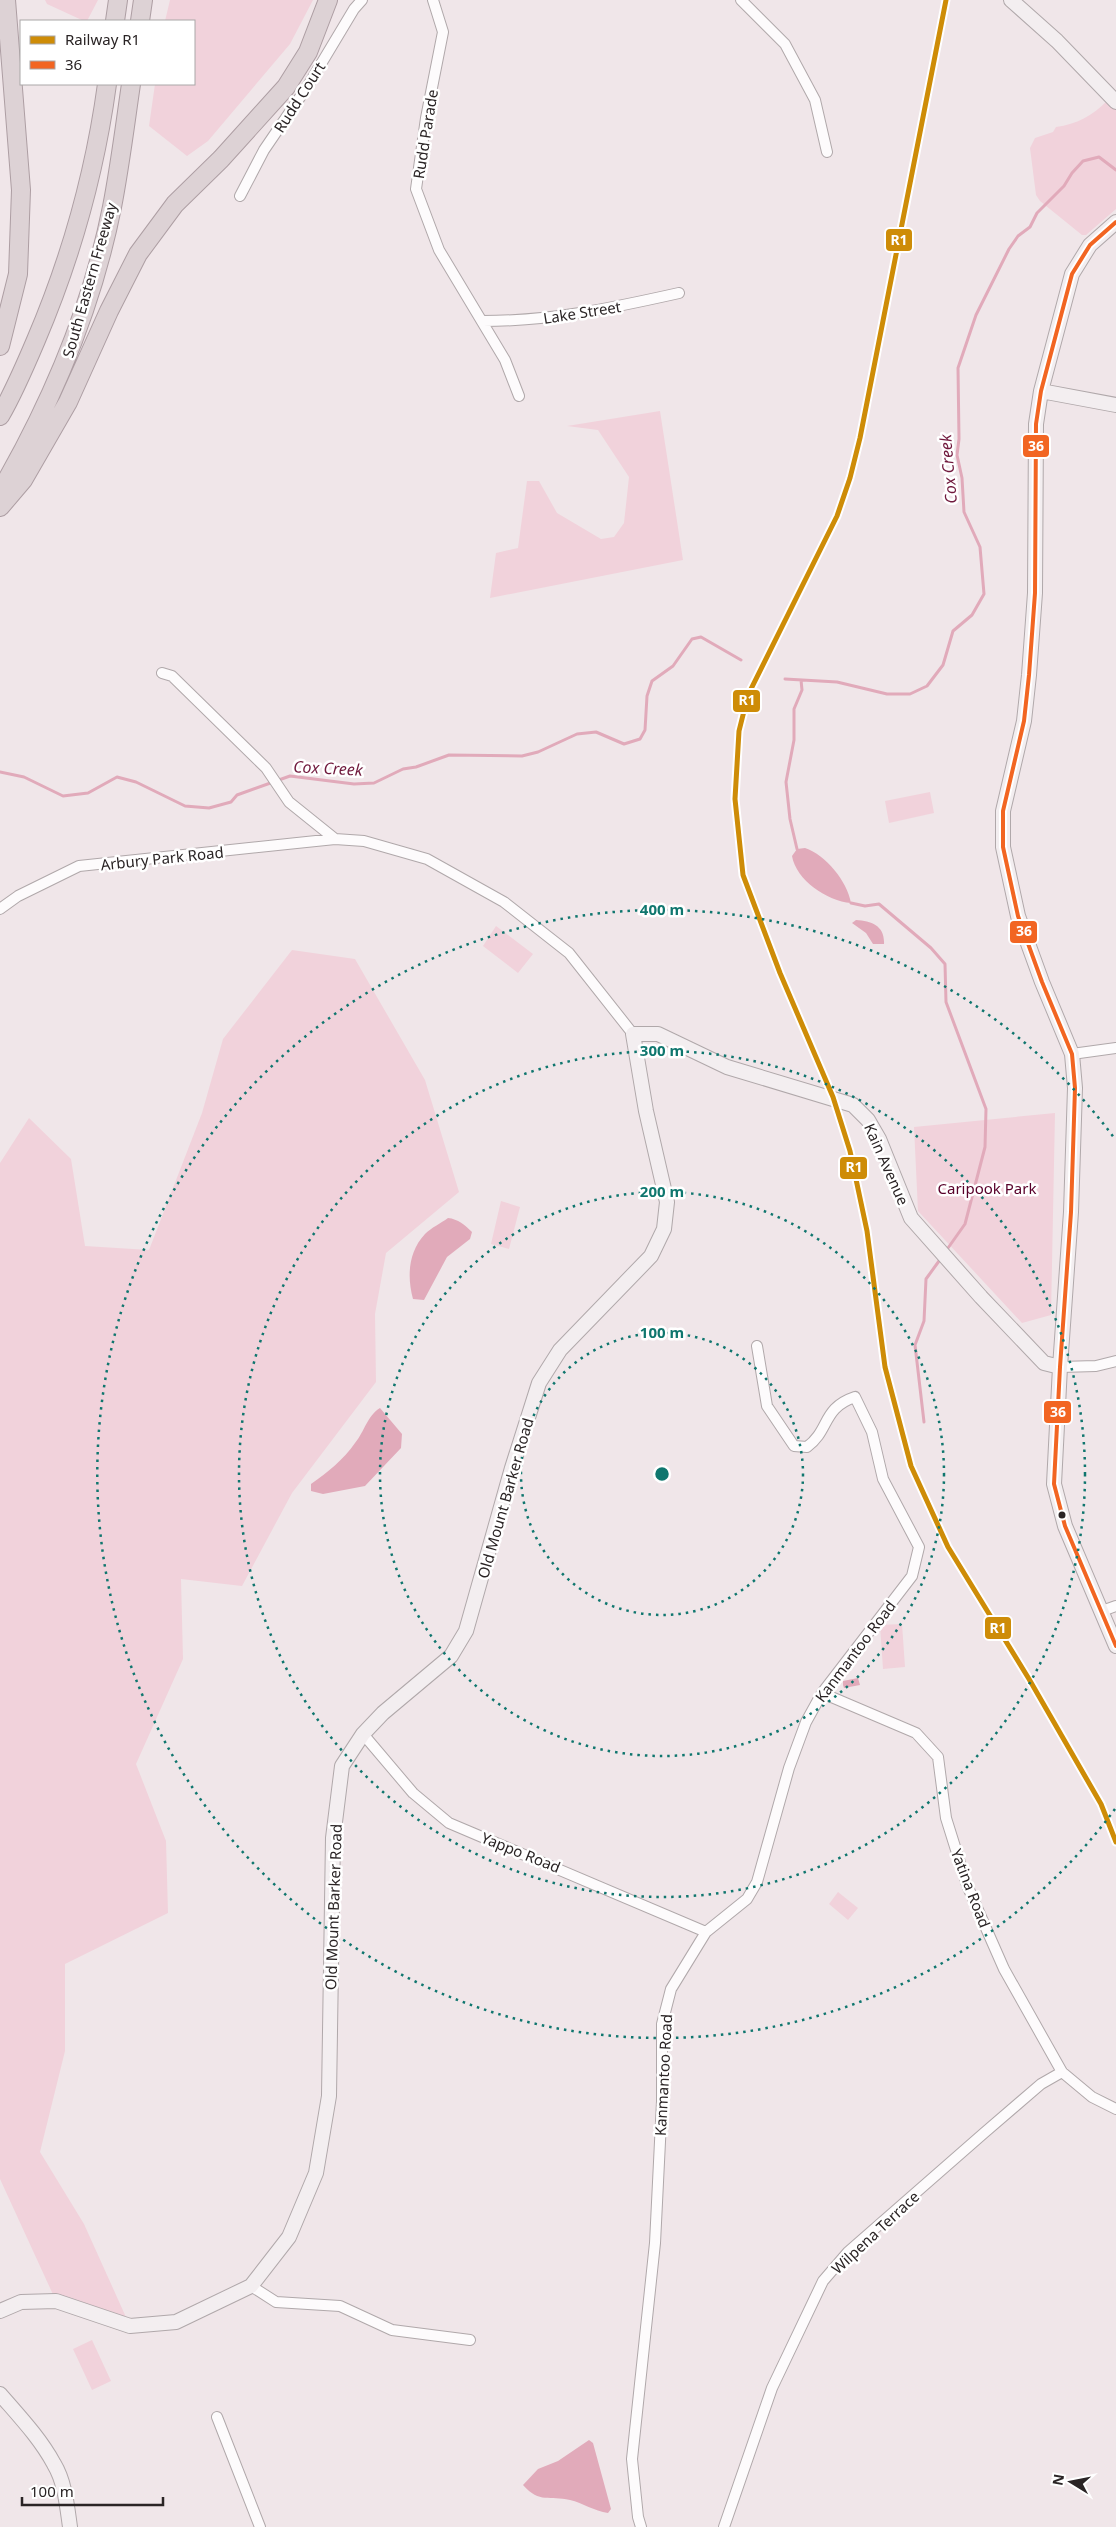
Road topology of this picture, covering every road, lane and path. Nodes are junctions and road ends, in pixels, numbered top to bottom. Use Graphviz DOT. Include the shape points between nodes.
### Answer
graph roads {
  1 [pos="6,0"];
  2 [pos="118,0"];
  3 [pos="143,0"];
  4 [pos="328,0"];
  5 [pos="362,0"];
  6 [pos="433,0"];
  7 [pos="741,0"];
  8 [pos="1011,0"];
  9 [pos="115,20"];
  10 [pos="140,20"];
  11 [pos="107,85"];
  12 [pos="131,85"];
  13 [pos="1116,102"];
  14 [pos="827,152"];
  15 [pos="240,196"];
  16 [pos="1116,222"];
  17 [pos="679,293"];
  18 [pos="483,321"];
  19 [pos="0,346"];
  20 [pos="1041,391"];
  21 [pos="519,396"];
  22 [pos="1116,405"];
  23 [pos="0,416"];
  24 [pos="0,492"];
  25 [pos="0,507"];
  26 [pos="162,673"];
  27 [pos="335,839"];
  28 [pos="0,909"];
  29 [pos="633,1034"];
  30 [pos="1116,1048"];
  31 [pos="1072,1054"];
  32 [pos="757,1346"];
  33 [pos="1116,1361"];
  34 [pos="1060,1367"];
  35 [pos="1116,1606"];
  36 [pos="1102,1610"];
  37 [pos="1116,1646"];
  38 [pos="822,1693"];
  39 [pos="362,1734"];
  40 [pos="706,1932"];
  41 [pos="1062,2072"];
  42 [pos="1116,2109"];
  43 [pos="251,2286"];
  44 [pos="0,2311"];
  45 [pos="470,2340"];
  46 [pos="0,2394"];
  47 [pos="217,2417"];
  48 [pos="70,2527"];
  49 [pos="260,2527"];
  50 [pos="641,2527"];
  51 [pos="724,2527"];
  1 -- 19 [label="highway" via="21,190 18,274"];
  2 -- 9 [label="highway"];
  3 -- 10 [label="highway"];
  4 -- 25 [label="highway" via="308,52 286,87 175,204 138,254 68,402 23,480"];
  5 -- 15 [label="street, Rudd Court" via="264,150"];
  6 -- 18 [label="street, Rudd Parade" via="443,32 416,189 439,250"];
  7 -- 14 [label="street" via="785,44 815,100"];
  8 -- 13 [label="main road" via="1057,41"];
  11 -- 23 [label="highway, South Eastern Freeway" via="97,145 56,294"];
  12 -- 24 [label="highway, South Eastern Freeway" via="112,209 86,302 50,397"];
  16 -- 20 [label="main road" via="1090,245 1072,274"];
  17 -- 18 [label="street, Lake Street" via="597,312 526,321"];
  18 -- 21 [label="street, Rudd Parade" via="506,360"];
  20 -- 22 [label="main road"];
  20 -- 31 [label="main road" via="1036,424 1035,593 1030,675 1024,721 1003,811 1003,847 1018,916"];
  26 -- 27 [label="street" via="172,676 266,768 283,795"];
  27 -- 28 [label="street, Arbury Park Road" via="79,866 18,896"];
  27 -- 29 [label="street, Old Mount Barker Road" via="364,841 428,859 504,902 569,953"];
  29 -- 34 [label="main road, Kain Avenue" via="658,1034 727,1067 853,1105 868,1120 879,1139 911,1218 1044,1363"];
  29 -- 39 [label="main road, Old Mount Barker Road" via="646,1111 667,1202 664,1229 651,1256 560,1350 539,1383 466,1631 456,1648 451,1656"];
  30 -- 31 [label="street"];
  31 -- 34 [label="main road" via="1075,1088 1071,1212"];
  32 -- 38 [label="street, Kanmantoo Road" via="767,1406 794,1446 807,1448 818,1439 829,1413 842,1401 855,1397 872,1432 883,1479 919,1547 912,1576"];
  33 -- 34 [label="street" via="1096,1366"];
  34 -- 36 [label="main road" via="1054,1484 1065,1526"];
  35 -- 36 [label="street"];
  36 -- 37 [label="main road"];
  38 -- 40 [label="street, Kanmantoo Road" via="806,1722 789,1768 757,1882 747,1899"];
  38 -- 41 [label="street, Yatina Road" via="916,1733 938,1757 946,1818 967,1885 1004,1969"];
  39 -- 40 [label="street, Yappo Road" via="413,1793 449,1823"];
  39 -- 43 [label="main road, Old Mount Barker Road" via="342,1766 333,1838 328,2096 316,2173 288,2237"];
  40 -- 50 [label="street, Kanmantoo Road" via="671,1989 662,2024 655,2243 632,2459"];
  41 -- 42 [label="street, Yatina Road" via="1092,2097"];
  41 -- 51 [label="street, Wilpena Terrace" via="1041,2084 984,2133 848,2252 823,2281 772,2388"];
  43 -- 44 [label="main road, Old Mount Barker Road" via="176,2322 130,2326 56,2301 21,2302"];
  43 -- 45 [label="street" via="276,2302 340,2306 392,2330"];
  46 -- 48 [label="main road" via="55,2465 67,2500"];
  47 -- 49 [label="street"];
}
